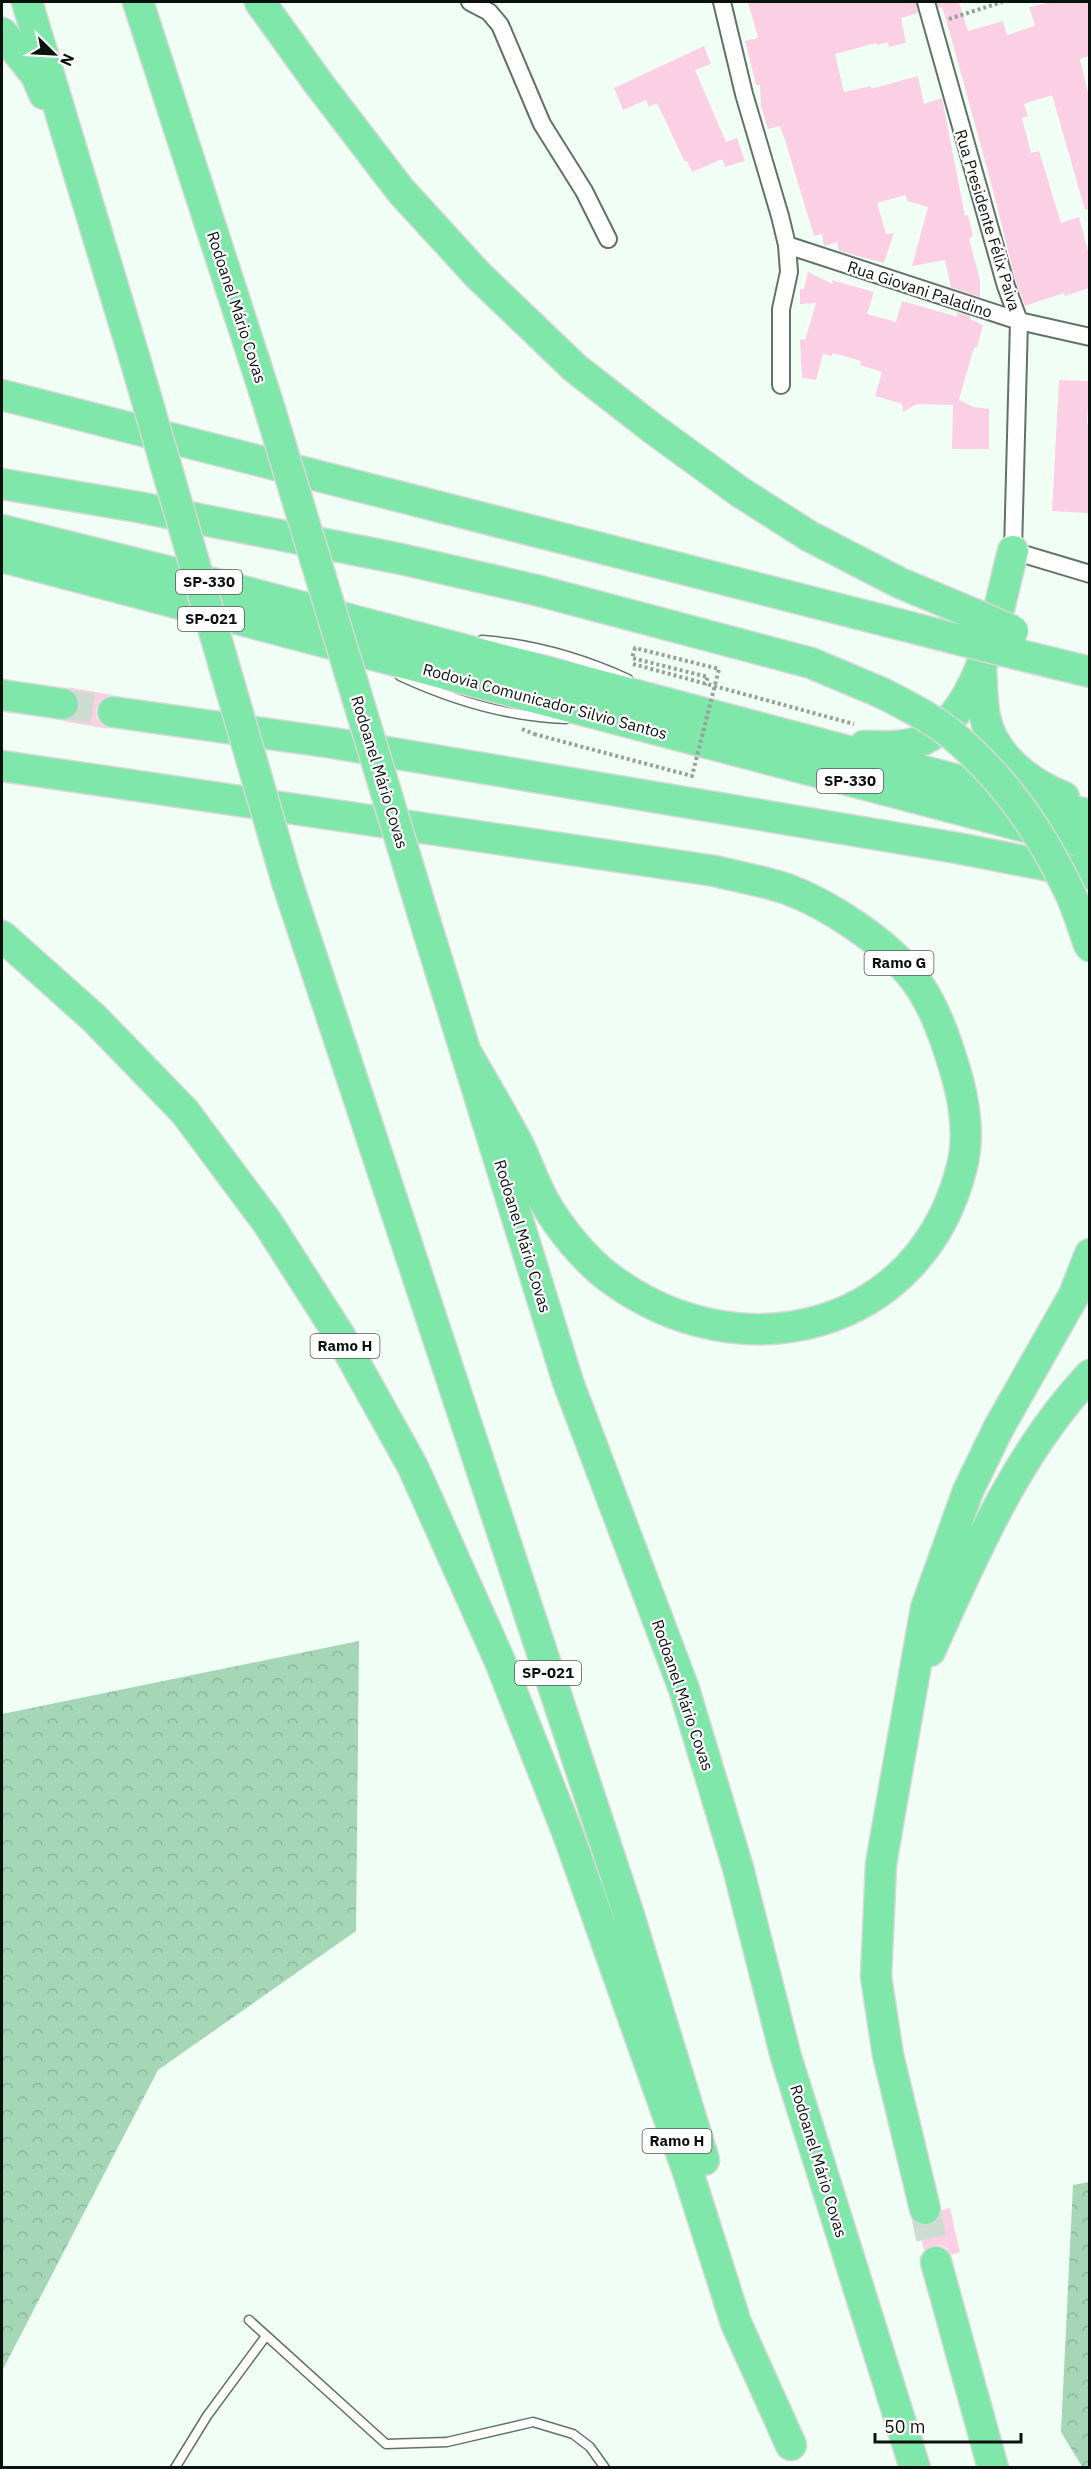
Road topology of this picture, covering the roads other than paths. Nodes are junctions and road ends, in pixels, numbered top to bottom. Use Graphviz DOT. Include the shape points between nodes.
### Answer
graph roads {
  1 [pos="27,2"];
  2 [pos="138,2"];
  3 [pos="260,2"];
  4 [pos="475,2"];
  5 [pos="722,2"];
  6 [pos="926,2"];
  7 [pos="2,33"];
  8 [pos="79,177"];
  9 [pos="609,239"];
  10 [pos="787,245"];
  11 [pos="1019,321"];
  12 [pos="1089,338"];
  13 [pos="782,385"];
  14 [pos="2,395"];
  15 [pos="2,484"];
  16 [pos="2,530"];
  17 [pos="1013,551"];
  18 [pos="2,556"];
  19 [pos="1089,573"];
  20 [pos="971,628"];
  21 [pos="415,638"];
  22 [pos="467,640"];
  23 [pos="477,640"];
  24 [pos="1008,641"];
  25 [pos="329,642"];
  26 [pos="1089,662"];
  27 [pos="380,666"];
  28 [pos="981,670"];
  29 [pos="390,671"];
  30 [pos="1089,672"];
  31 [pos="637,683"];
  32 [pos="647,687"];
  33 [pos="2,695"];
  34 [pos="63,704"];
  35 [pos="688,708"];
  36 [pos="113,712"];
  37 [pos="610,718"];
  38 [pos="818,744"];
  39 [pos="2,766"];
  40 [pos="1089,806"];
  41 [pos="1089,815"];
  42 [pos="1089,844"];
  43 [pos="1089,874"];
  44 [pos="2,936"];
  45 [pos="1089,947"];
  46 [pos="467,1054"];
  47 [pos="1089,1254"];
  48 [pos="1089,1375"];
  49 [pos="911,1692"];
  50 [pos="926,2209"];
  51 [pos="936,2262"];
  52 [pos="249,2320"];
  53 [pos="266,2336"];
  54 [pos="795,2456"];
  55 [pos="175,2468"];
  56 [pos="605,2468"];
  57 [pos="915,2468"];
  58 [pos="993,2468"];
  1 -- 8 [label="highway, SP-021"];
  2 -- 46 [label="highway, Rodoanel Mário Covas, bridge" via="267,400"];
  3 -- 20 [label="highway" via="401,191 478,275 574,368 732,486 809,536 900,584"];
  4 -- 9 [label="street" via="500,26 542,124"];
  5 -- 10 [label="street"];
  6 -- 11 [label="street, Rua Presidente Félix Paiva"];
  7 -- 8 [label="highway" via="36,75"];
  8 -- 54 [label="highway, SP-021, bridge" via="287,882 628,1912"];
  10 -- 11 [label="street, Rua Giovani Paladino"];
  10 -- 13 [label="street" via="789,272 781,309"];
  11 -- 12 [label="street, Rua Giovani Paladino"];
  11 -- 17 [label="street, Rua Presidente Félix Paiva"];
  14 -- 20 [label="highway"];
  15 -- 45 [label="highway, bridge" via="401,559 536,590 811,663 882,693 955,737 990,772 1034,827 1070,892"];
  16 -- 21 [label="highway, Rodovia Comunicador Silvio Santos / SP-330"];
  17 -- 19 [label="street"];
  17 -- 28 [label="highway"];
  18 -- 25 [label="highway, Rodovia Comunicador Silvio Santos / SP-330"];
  20 -- 24 [label="highway, bridge"];
  21 -- 22 [label="lane"];
  21 -- 35 [label="highway, Rodovia Comunicador Silvio Santos / SP-330"];
  23 -- 31 [label="lane" via="548,651"];
  24 -- 26 [label="highway"];
  24 -- 30 [label="highway"];
  25 -- 27 [label="lane"];
  25 -- 37 [label="highway, Rodovia Comunicador Silvio Santos / SP-330"];
  28 -- 38 [label="highway" via="957,714 923,740 887,747"];
  28 -- 40 [label="highway" via="985,717 996,745 1018,771 1047,790"];
  29 -- 37 [label="lane" via="439,693 519,715"];
  32 -- 35 [label="lane"];
  33 -- 34 [label="highway"];
  35 -- 38 [label="highway, Rodovia Comunicador Silvio Santos / SP-330"];
  36 -- 43 [label="highway" via="333,743 957,848"];
  37 -- 42 [label="highway, Rodovia Comunicador Silvio Santos / SP-330"];
  38 -- 41 [label="highway, Rodovia Comunicador Silvio Santos / SP-330"];
  39 -- 46 [label="highway, Ramo G" via="715,870 787,889 843,918 887,949 917,982 944,1032 959,1084 965,1126 963,1166 923,1253 889,1287 827,1320 778,1329 740,1329 690,1320 609,1278 569,1238 544,1201 518,1144"];
  44 -- 54 [label="highway, Ramo H" via="94,1018 185,1112 273,1231 340,1336 413,1467 499,1659 568,1834 688,2172 736,2323"];
  46 -- 57 [label="highway, Rodoanel Mário Covas" via="568,1382 684,1689 738,1868 786,2057"];
  47 -- 49 [label="highway" via="1074,1295 998,1429 968,1491 926,1608"];
  48 -- 49 [label="highway" via="1024,1460 997,1508"];
  49 -- 50 [label="highway" via="881,1864 876,1977 888,2055"];
  51 -- 58 [label="highway"];
  52 -- 53 [label="lane"];
  53 -- 55 [label="lane" via="207,2416"];
  53 -- 56 [label="lane" via="386,2444 447,2442 533,2422 573,2434 590,2447"];
}
